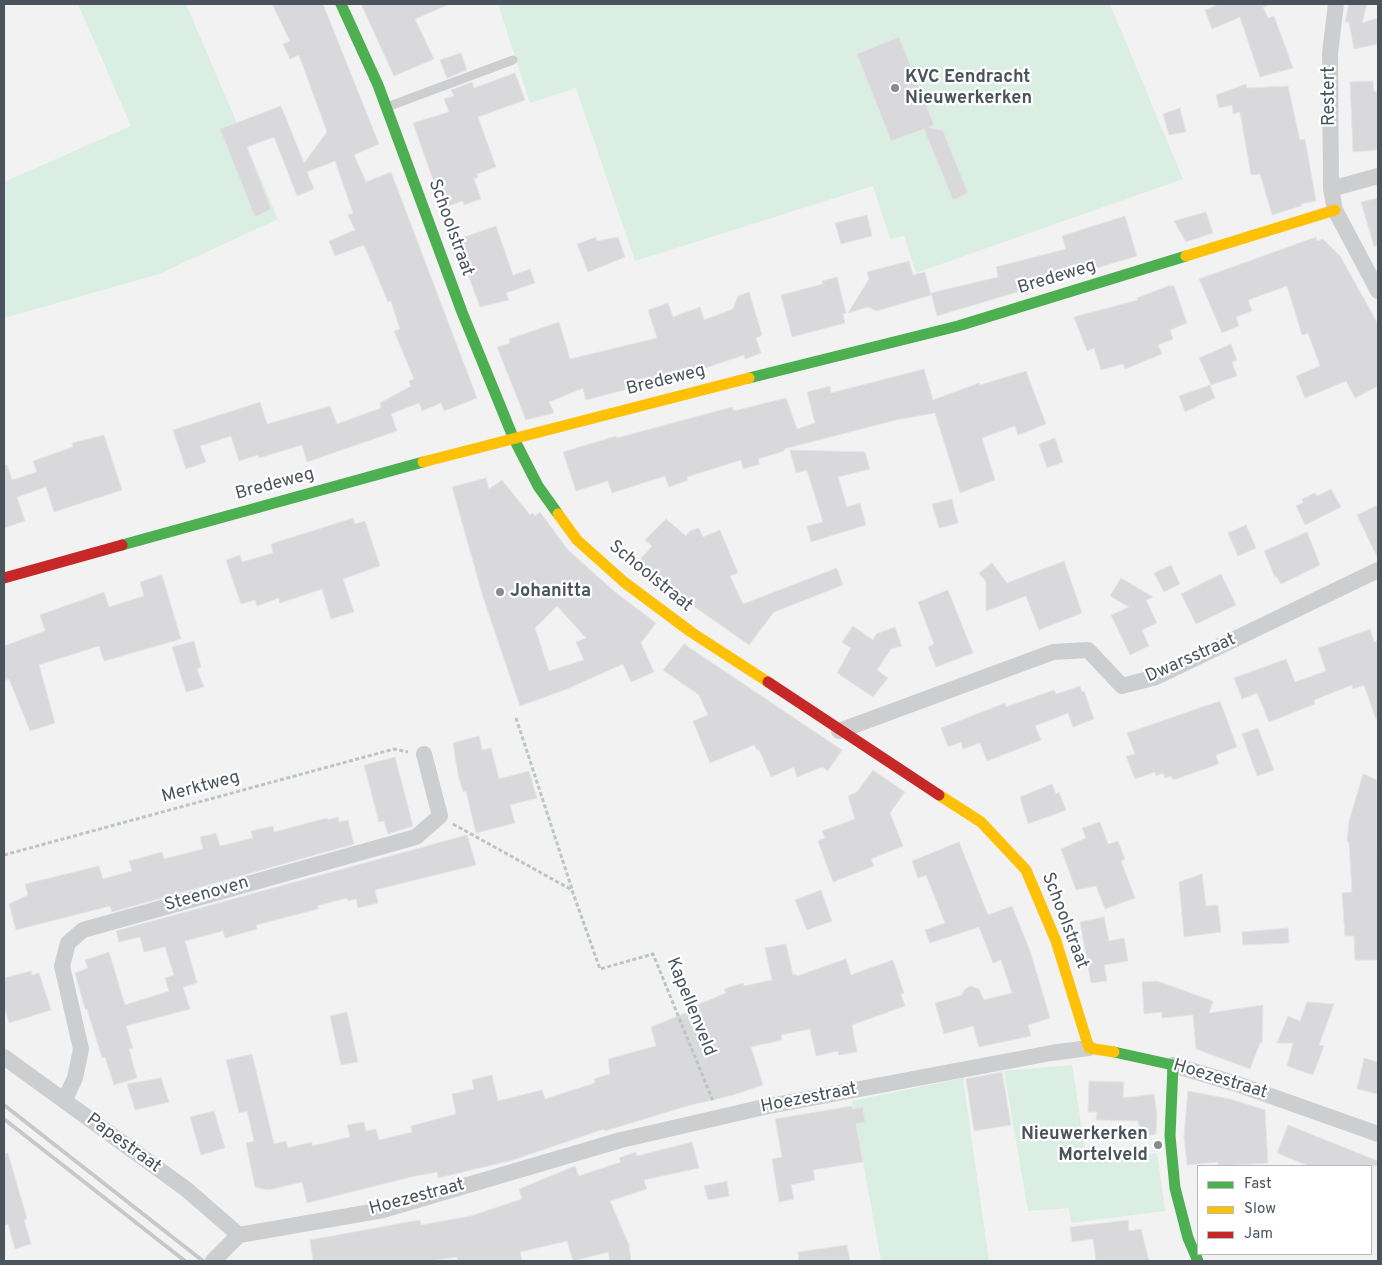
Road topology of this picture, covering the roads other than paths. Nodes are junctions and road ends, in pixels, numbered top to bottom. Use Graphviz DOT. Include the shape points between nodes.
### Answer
graph roads {
  1 [pos="341,4"];
  2 [pos="1336,4"];
  3 [pos="513,60"];
  4 [pos="387,107"];
  5 [pos="1378,176"];
  6 [pos="1331,190"];
  7 [pos="1335,210"];
  8 [pos="1378,291"];
  9 [pos="513,437"];
  10 [pos="1378,570"];
  11 [pos="4,578"];
  12 [pos="839,731"];
  13 [pos="424,754"];
  14 [pos="1089,1048"];
  15 [pos="4,1057"];
  16 [pos="1173,1065"];
  17 [pos="64,1101"];
  18 [pos="1378,1134"];
  19 [pos="239,1235"];
  20 [pos="213,1261"];
  21 [pos="1198,1261"];
  1 -- 4 [label="street, Schoolstraat"];
  2 -- 6 [label="street, Restert" via="1330,53"];
  3 -- 4 [label="lane"];
  4 -- 9 [label="street, Schoolstraat" via="462,312"];
  5 -- 6 [label="street"];
  6 -- 7 [label="street, Restert"];
  7 -- 8 [label="street, Restert"];
  7 -- 9 [label="street, Bredeweg" via="958,326"];
  9 -- 11 [label="street, Bredeweg"];
  9 -- 12 [label="street, Schoolstraat" via="538,486 577,540 624,582 691,632"];
  10 -- 12 [label="street, Dwarsstraat" via="1156,677 1122,686 1088,650 1053,652"];
  12 -- 14 [label="street, Schoolstraat" via="981,822 1026,870 1056,941"];
  13 -- 17 [label="street, Steenoven" via="440,816 416,837 83,930 68,943 62,966 81,1049 75,1078"];
  14 -- 16 [label="street, Hoezestraat"];
  14 -- 19 [label="street, Hoezestraat" via="719,1117 621,1140 382,1210"];
  15 -- 17 [label="street, Papestraat"];
  16 -- 18 [label="street, Hoezestraat"];
  16 -- 21 [label="street" via="1170,1136 1175,1188 1188,1238"];
  17 -- 19 [label="street, Papestraat" via="186,1189"];
  19 -- 20 [label="street"];
}
